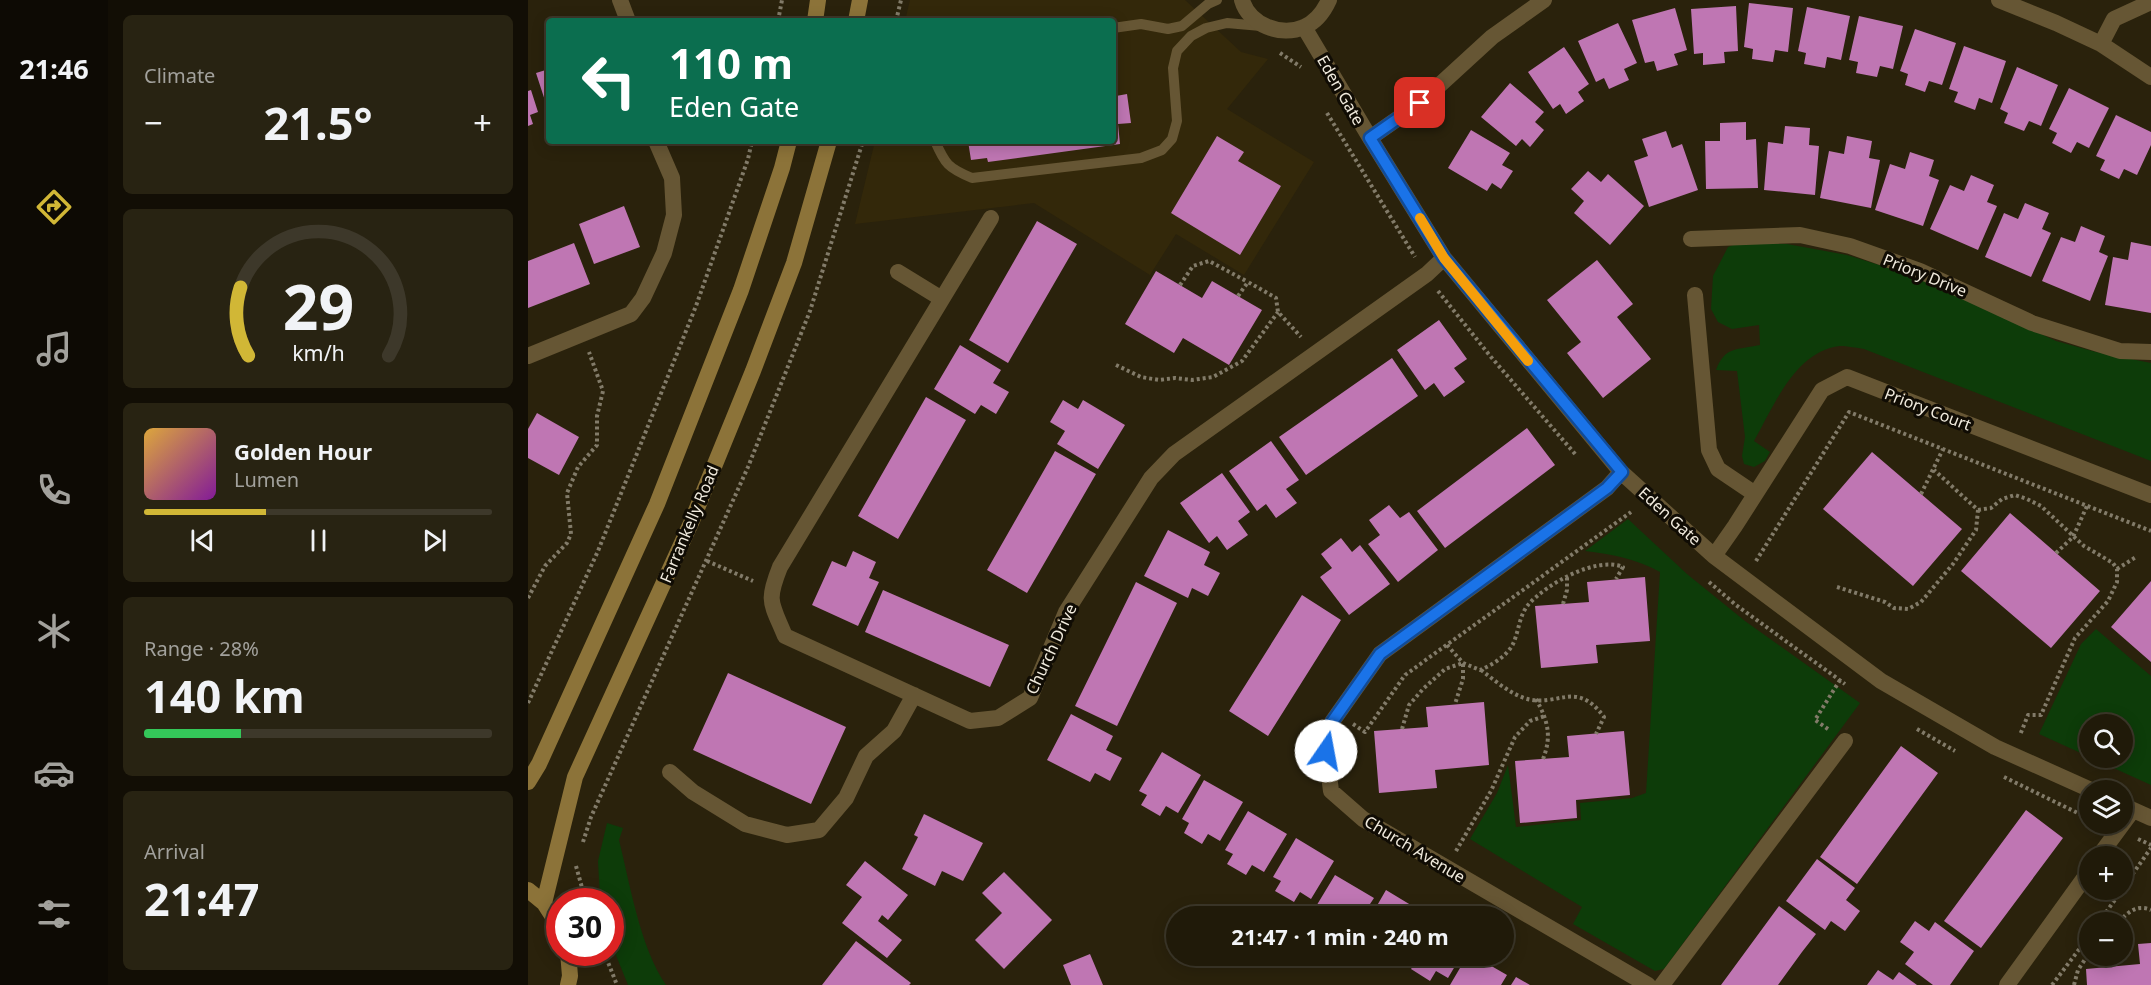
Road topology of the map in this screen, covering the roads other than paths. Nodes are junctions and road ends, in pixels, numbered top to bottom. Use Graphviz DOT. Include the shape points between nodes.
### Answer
graph roads {
  1 [pos="620,0"];
  2 [pos="818,0"];
  3 [pos="860,0"];
  4 [pos="1217,0"];
  5 [pos="1242,0"];
  6 [pos="1329,0"];
  7 [pos="1544,0"];
  8 [pos="1999,0"];
  9 [pos="2151,2"];
  10 [pos="627,18"];
  11 [pos="815,18"];
  12 [pos="857,18"];
  13 [pos="1264,26"];
  14 [pos="1304,27"];
  15 [pos="1116,28"];
  16 [pos="2101,44"];
  17 [pos="2151,77"];
  18 [pos="1370,138"];
  19 [pos="657,144"];
  20 [pos="788,144"];
  21 [pos="828,144"];
  22 [pos="935,144"];
  23 [pos="991,218"];
  24 [pos="1691,239"];
  25 [pos="1444,258"];
  26 [pos="898,272"];
  27 [pos="1695,295"];
  28 [pos="942,299"];
  29 [pos="2151,352"];
  30 [pos="528,356"];
  31 [pos="1622,472"];
  32 [pos="1755,495"];
  33 [pos="2151,495"];
  34 [pos="1714,556"];
  35 [pos="914,695"];
  36 [pos="1845,741"];
  37 [pos="670,772"];
  38 [pos="528,782"];
  39 [pos="2079,785"];
  40 [pos="2133,809"];
  41 [pos="2151,818"];
  42 [pos="2079,885"];
  43 [pos="528,890"];
  44 [pos="544,903"];
  45 [pos="546,906"];
  46 [pos="569,966"];
  47 [pos="571,982"];
  48 [pos="1648,985"];
  49 [pos="1662,985"];
  50 [pos="2007,985"];
  1 -- 10 [label="street"];
  2 -- 11 [label="main road"];
  3 -- 12 [label="main road"];
  4 -- 15 [label="lane" via="1182,26"];
  5 -- 13 [label="street" via="1252,17"];
  6 -- 14 [label="street" via="1316,20"];
  7 -- 18 [label="street" via="1492,37 1420,103"];
  8 -- 16 [label="street"];
  9 -- 16 [label="street" via="2114,19"];
  13 -- 14 [label="street" via="1291,31"];
  13 -- 22 [label="lane" via="1227,23 1206,28 1191,36 1177,51 1173,68 1177,121 1172,139 1162,150 1141,158 972,177 952,170"];
  14 -- 18 [label="street, Eden Gate"];
  16 -- 17 [label="street"];
  18 -- 25 [label="street, Eden Gate"];
  19 -- 30 [label="street" via="672,178 674,215 664,253 643,298 631,314"];
  20 -- 38 [label="main road" via="741,290 657,504"];
  21 -- 44 [label="main road, Farrankelly Road" via="794,263 753,371 691,523 575,777"];
  23 -- 28 [label="street"];
  24 -- 29 [label="street, Priory Drive" via="1800,234 1850,246 1920,271 2032,323 2120,351"];
  25 -- 31 [label="street, Eden Gate"];
  25 -- 35 [label="street, Church Drive" via="1174,454 1151,478 1066,612 1030,698 998,718 970,722"];
  26 -- 28 [label="street"];
  27 -- 32 [label="street" via="1709,450 1718,469"];
  28 -- 35 [label="street, Church Drive" via="780,567 770,601 784,636"];
  31 -- 34 [label="street, Eden Gate"];
  31 -- 48 [label="street, Church Avenue" via="1607,488 1380,654 1332,722 1326,751 1331,791 1363,819"];
  32 -- 33 [label="street, Priory Court" via="1822,390 1847,377"];
  32 -- 34 [label="street, Priory Court"];
  34 -- 39 [label="street, Eden Gate" via="1881,681 1995,747"];
  35 -- 37 [label="street" via="894,731 866,756 846,798 819,830 787,835 745,824 693,792"];
  36 -- 49 [label="street"];
  40 -- 41 [label="street"];
  42 -- 50 [label="street"];
  43 -- 44 [label="main road"];
  44 -- 45 [label="main road"];
  46 -- 47 [label="main road"];
}
